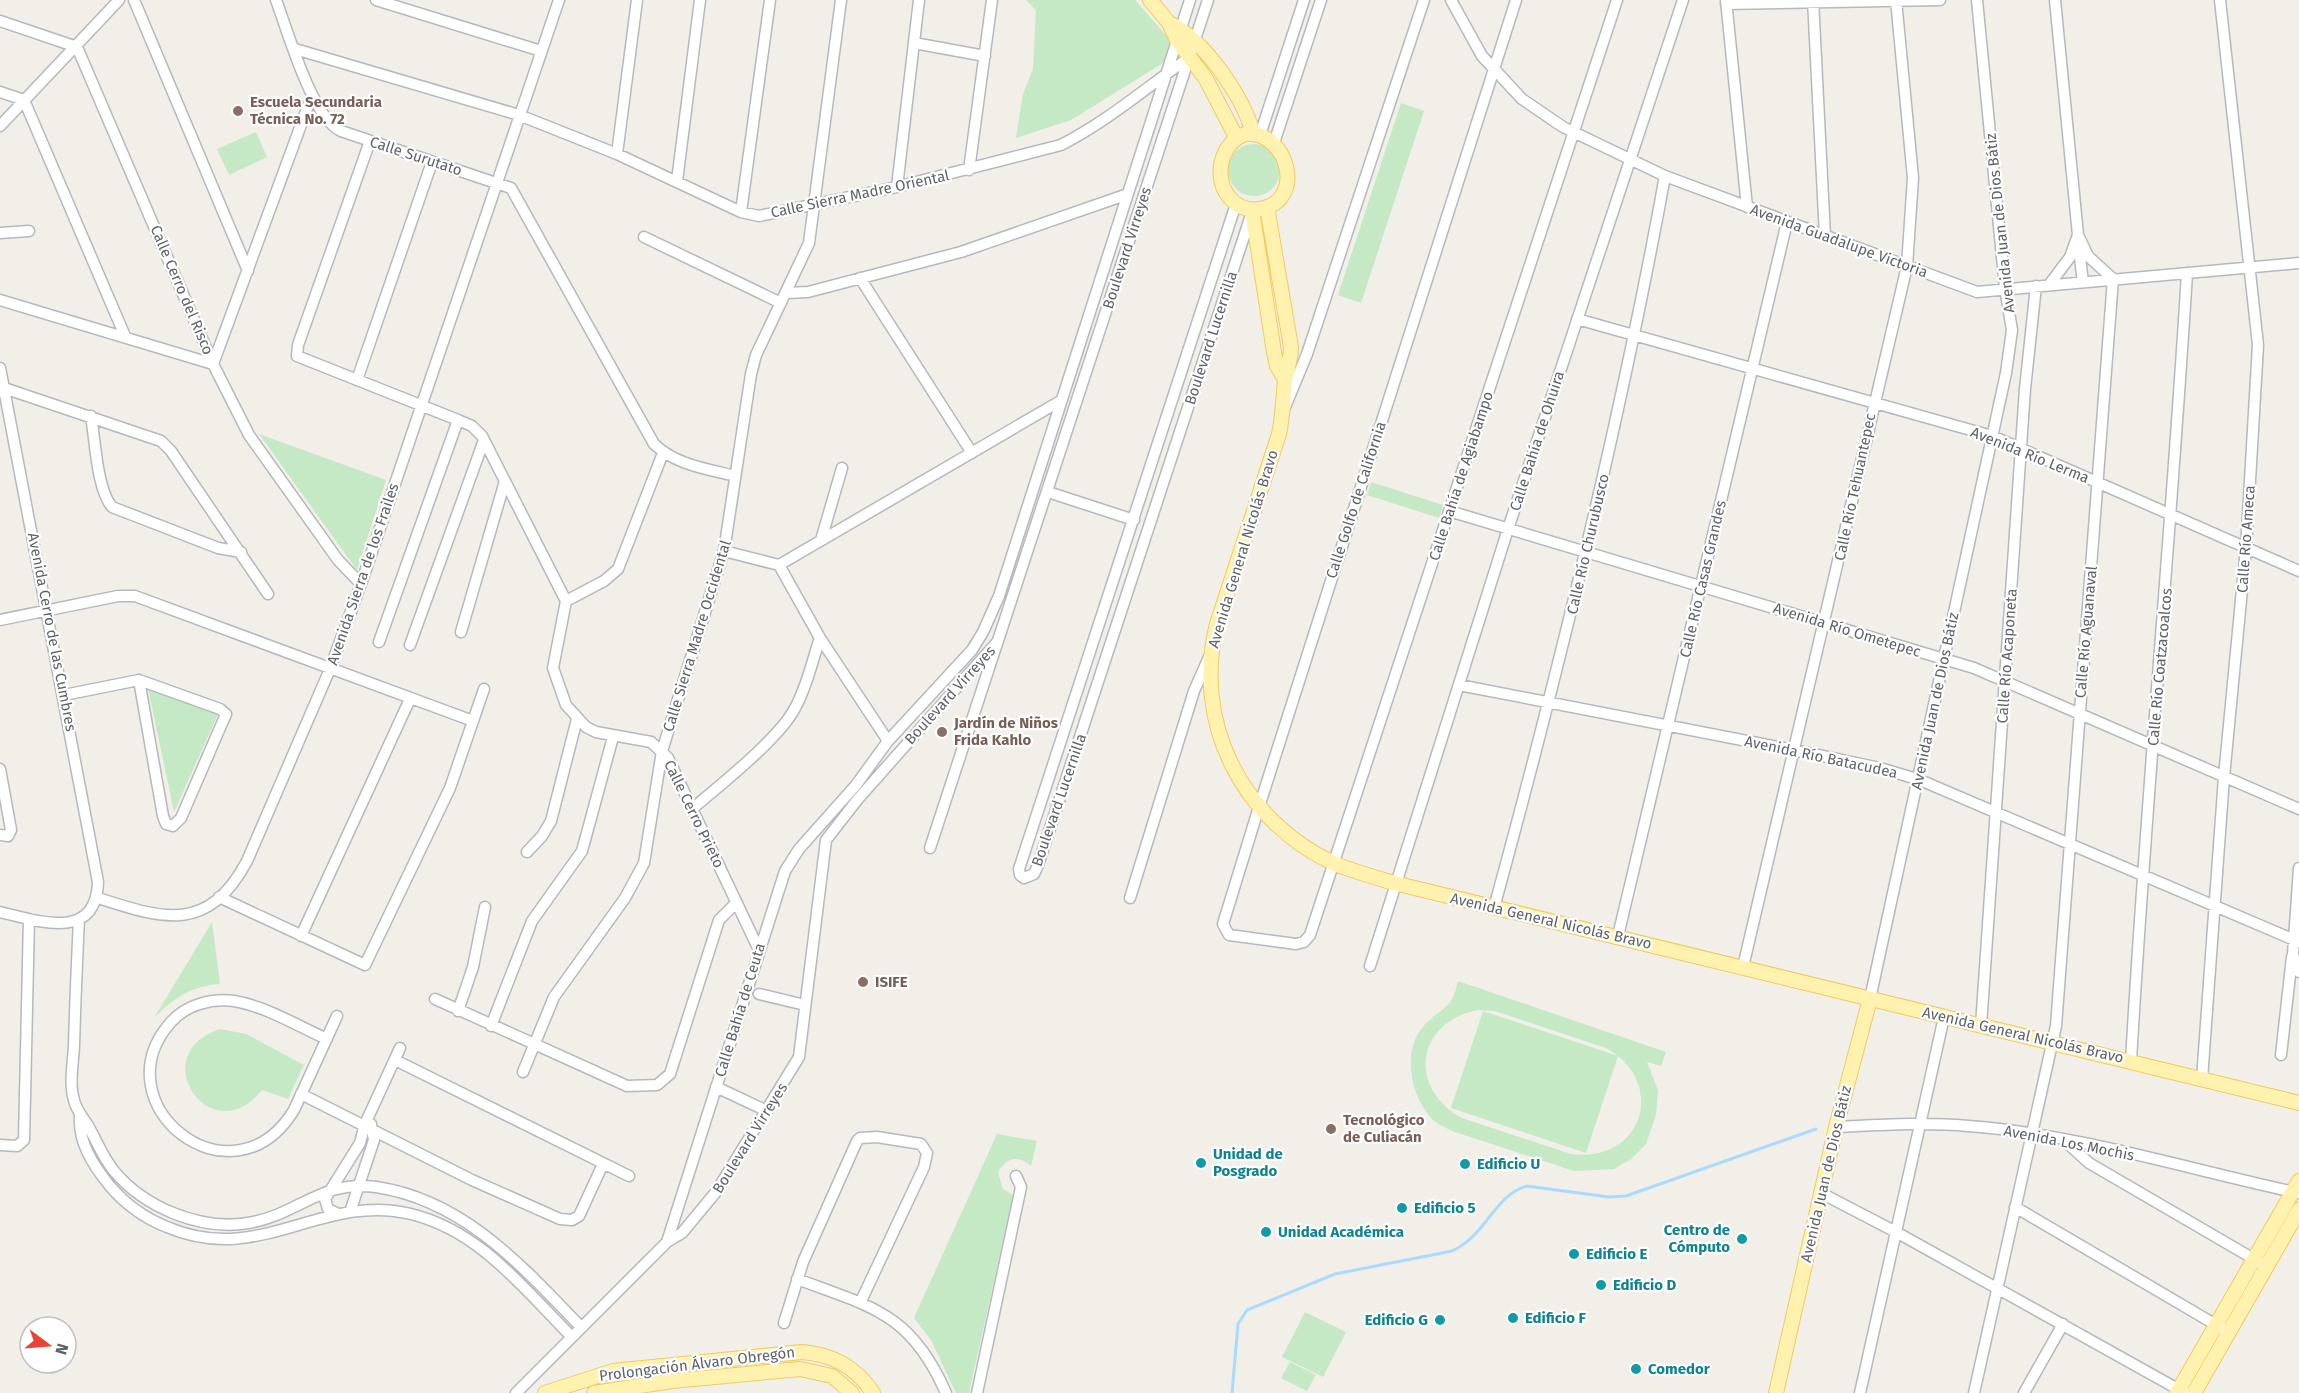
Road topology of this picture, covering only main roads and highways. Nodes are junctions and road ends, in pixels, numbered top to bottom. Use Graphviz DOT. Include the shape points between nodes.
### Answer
graph roads {
  1 [pos="1150,0"];
  2 [pos="1176,30"];
  3 [pos="1257,134"];
  4 [pos="1236,137"];
  5 [pos="1267,207"];
  6 [pos="1252,210"];
  7 [pos="1285,379"];
  8 [pos="1870,999"];
  9 [pos="2299,1102"];
  10 [pos="2297,1188"];
  11 [pos="2299,1210"];
  12 [pos="2180,1392"];
  13 [pos="545,1393"];
  14 [pos="594,1393"];
  15 [pos="852,1393"];
  16 [pos="873,1393"];
  17 [pos="1776,1393"];
  18 [pos="2194,1393"];
  1 -- 2 [label="main road"];
  2 -- 3 [label="main road" via="1194,41 1226,80"];
  2 -- 4 [label="main road"];
  3 -- 4 [label="main road"];
  3 -- 5 [label="main road" via="1274,143 1288,174 1283,194"];
  4 -- 6 [label="main road" via="1220,168 1223,188 1236,204"];
  5 -- 6 [label="main road"];
  5 -- 7 [label="main road, Avenida General Nicolás Bravo" via="1291,347"];
  6 -- 7 [label="main road, Avenida General Nicolás Bravo" via="1274,352"];
  7 -- 8 [label="main road, Avenida General Nicolás Bravo" via="1284,410 1274,452 1217,624 1210,657 1209,693 1216,727 1230,764 1259,807 1302,844 1334,863 1394,883"];
  8 -- 9 [label="main road, Avenida General Nicolás Bravo"];
  8 -- 17 [label="main road, Avenida Juan de Dios Bátiz" via="1836,1128"];
  10 -- 12 [label="main road"];
  11 -- 18 [label="main road"];
  13 -- 16 [label="main road, Prolongación Álvaro Obregón" via="614,1371 802,1352 842,1362"];
  14 -- 15 [label="main road, Prolongación Álvaro Obregón" via="672,1381 800,1370 832,1376"];
}
